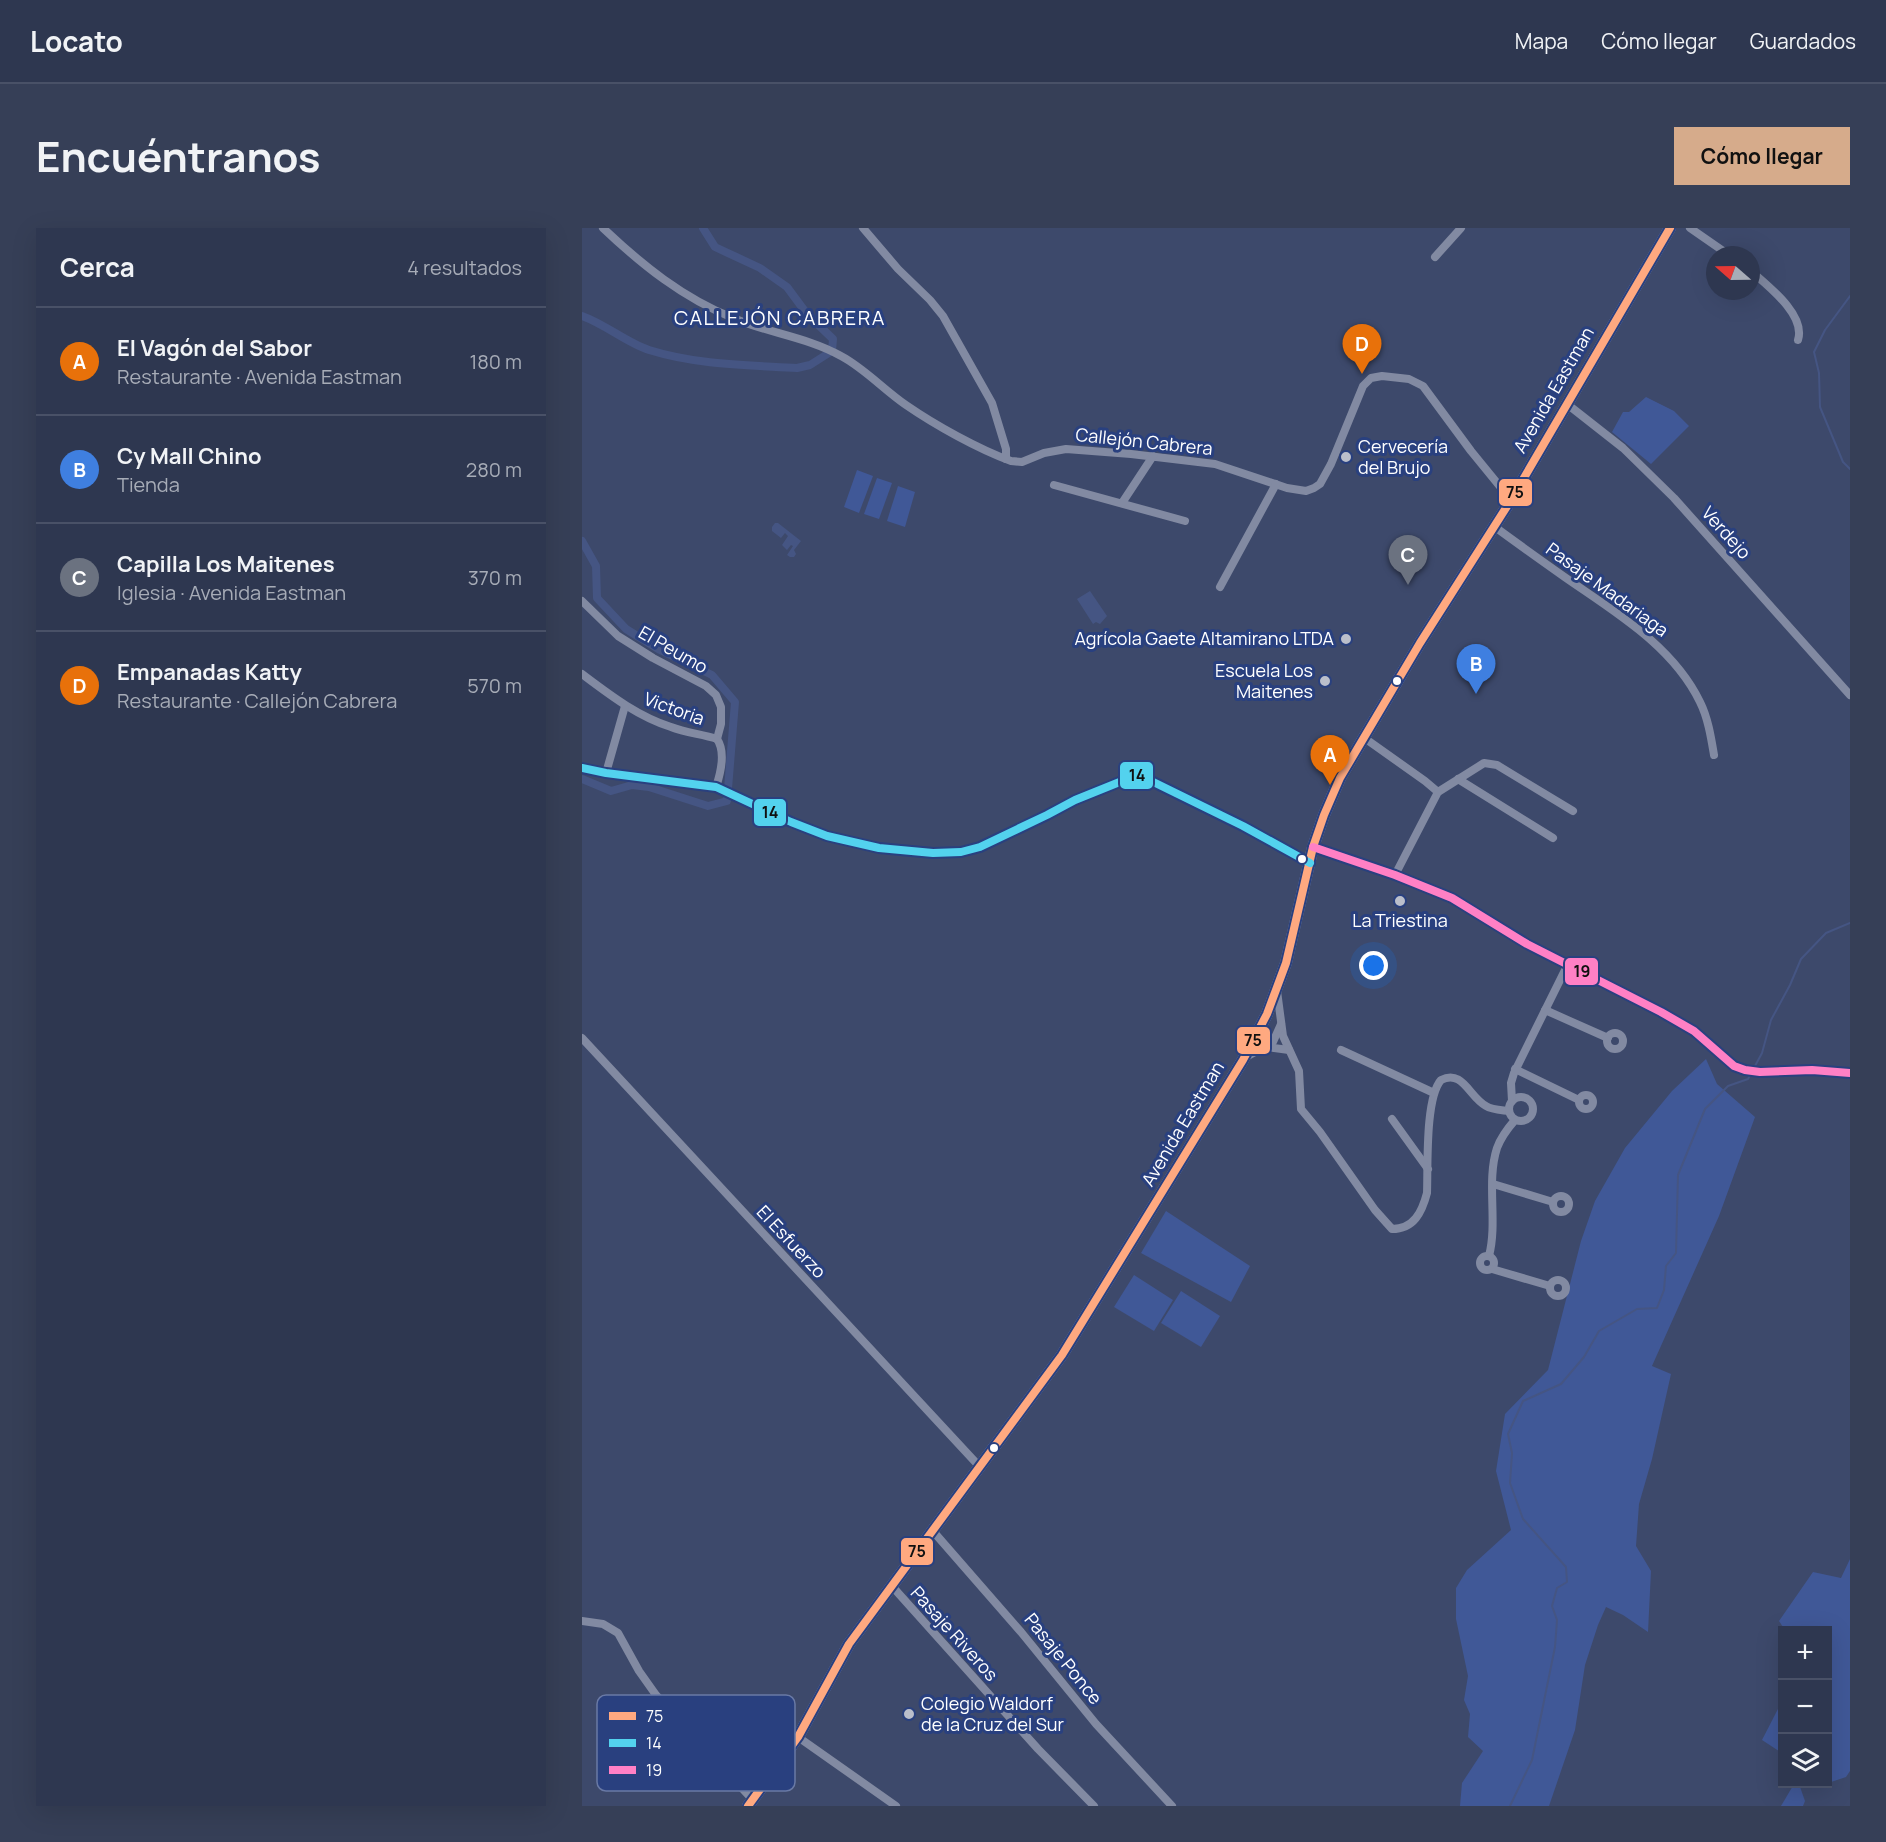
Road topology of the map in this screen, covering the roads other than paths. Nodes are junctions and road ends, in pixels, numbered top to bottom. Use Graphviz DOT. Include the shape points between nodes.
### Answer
graph roads {
  1 [pos="603,228"];
  2 [pos="863,228"];
  3 [pos="1461,228"];
  4 [pos="1670,228"];
  5 [pos="1690,228"];
  6 [pos="1716,246"];
  7 [pos="1435,257"];
  8 [pos="1760,279"];
  9 [pos="1798,340"];
  10 [pos="1567,404"];
  11 [pos="1154,456"];
  12 [pos="1006,459"];
  13 [pos="1276,484"];
  14 [pos="1054,485"];
  15 [pos="1511,500"];
  16 [pos="1122,503"];
  17 [pos="1185,521"];
  18 [pos="1495,527"];
  19 [pos="1220,587"];
  20 [pos="582,601"];
  21 [pos="582,674"];
  22 [pos="1850,695"];
  23 [pos="626,706"];
  24 [pos="1364,737"];
  25 [pos="717,739"];
  26 [pos="1714,755"];
  27 [pos="582,768"];
  28 [pos="606,773"];
  29 [pos="1458,779"];
  30 [pos="718,788"];
  31 [pos="1438,792"];
  32 [pos="1573,811"];
  33 [pos="1553,838"];
  34 [pos="1313,847"];
  35 [pos="1310,863"];
  36 [pos="1395,875"];
  37 [pos="1568,964"];
  38 [pos="1277,990"];
  39 [pos="1545,1010"];
  40 [pos="1282,1022"];
  41 [pos="582,1038"];
  42 [pos="1608,1038"];
  43 [pos="1266,1047"];
  44 [pos="1289,1050"];
  45 [pos="1341,1050"];
  46 [pos="1243,1060"];
  47 [pos="1515,1069"];
  48 [pos="1850,1073"];
  49 [pos="1434,1093"];
  50 [pos="1579,1100"];
  51 [pos="1512,1101"];
  52 [pos="1509,1111"];
  53 [pos="1392,1119"];
  54 [pos="1515,1120"];
  55 [pos="1428,1170"];
  56 [pos="1493,1184"];
  57 [pos="1553,1202"];
  58 [pos="1489,1256"];
  59 [pos="1492,1269"];
  60 [pos="1550,1287"];
  61 [pos="980,1466"];
  62 [pos="932,1530"];
  63 [pos="891,1585"];
  64 [pos="582,1620"];
  65 [pos="656,1695"];
  66 [pos="798,1737"];
  67 [pos="795,1741"];
  68 [pos="740,1791"];
  69 [pos="750,1803"];
  70 [pos="897,1806"];
  71 [pos="1094,1806"];
  72 [pos="1172,1806"];
  1 -- 12 [label="street" via="660,278 695,300 735,319 826,348 923,416"];
  2 -- 12 [label="street" via="943,316 992,403"];
  3 -- 7 [label="street"];
  4 -- 10 [label="main road, Avenida Eastman"];
  5 -- 6 [label="street"];
  8 -- 9 [label="street" via="1798,323"];
  10 -- 15 [label="main road, Avenida Eastman"];
  10 -- 22 [label="street, Verdejo" via="1623,448 1674,498"];
  11 -- 12 [label="street, Callejón Cabrera" via="1065,449 1022,462"];
  11 -- 13 [label="street, Callejón Cabrera" via="1215,464"];
  11 -- 16 [label="street"];
  13 -- 15 [label="street, Callejón Cabrera" via="1306,491 1320,484 1363,386 1371,378 1382,376 1414,381 1427,390"];
  13 -- 19 [label="street"];
  14 -- 16 [label="street"];
  15 -- 18 [label="main road, Avenida Eastman"];
  16 -- 17 [label="street"];
  18 -- 24 [label="main road, Avenida Eastman"];
  18 -- 26 [label="street, Pasaje Madariaga" via="1667,654 1700,702"];
  20 -- 25 [label="street, El Peumo" via="618,636 706,686 716,696 721,707"];
  21 -- 23 [label="street, Victoria"];
  23 -- 25 [label="street, Victoria" via="662,724"];
  23 -- 28 [label="street"];
  24 -- 31 [label="street"];
  24 -- 34 [label="main road, Avenida Eastman" via="1335,789"];
  25 -- 30 [label="street, Victoria" via="722,748"];
  27 -- 28 [label="street"];
  28 -- 30 [label="street"];
  29 -- 31 [label="street"];
  29 -- 32 [label="street" via="1484,763 1491,763"];
  29 -- 33 [label="street"];
  30 -- 35 [label="street" via="791,822 844,841 897,851 951,853 989,843 1075,800 1139,775"];
  31 -- 36 [label="street"];
  34 -- 35 [label="main road, Avenida Eastman"];
  34 -- 36 [label="street"];
  35 -- 38 [label="main road, Avenida Eastman"];
  36 -- 37 [label="street" via="1452,898 1516,938"];
  37 -- 39 [label="street"];
  37 -- 48 [label="street" via="1694,1031 1744,1070"];
  38 -- 40 [label="street"];
  38 -- 46 [label="main road, Avenida Eastman"];
  39 -- 42 [label="street"];
  39 -- 47 [label="street"];
  40 -- 43 [label="street" via="1276,1037"];
  40 -- 44 [label="street"];
  41 -- 61 [label="street, El Esfuerzo"];
  43 -- 44 [label="street"];
  43 -- 46 [label="street"];
  44 -- 55 [label="street" via="1299,1071 1301,1109 1392,1229 1409,1224 1421,1212"];
  45 -- 49 [label="street"];
  46 -- 61 [label="main road, Avenida Eastman" via="1062,1355"];
  47 -- 50 [label="street"];
  47 -- 51 [label="street"];
  49 -- 52 [label="street" via="1445,1077 1456,1078 1485,1106"];
  49 -- 55 [label="street"];
  51 -- 52 [label="street"];
  51 -- 54 [label="street" via="1526,1099 1532,1107 1526,1120"];
  52 -- 54 [label="street"];
  53 -- 55 [label="street"];
  54 -- 56 [label="street" via="1497,1148"];
  56 -- 57 [label="street"];
  56 -- 58 [label="street"];
  58 -- 59 [label="street" via="1494,1262"];
  58 -- 59 [label="street" via="1480,1259 1480,1266 1485,1271"];
  59 -- 60 [label="street"];
  61 -- 62 [label="main road, Avenida Eastman"];
  62 -- 63 [label="main road, Avenida Eastman"];
  62 -- 72 [label="street, Pasaje Ponce" via="1096,1724"];
  63 -- 66 [label="main road, Avenida Eastman" via="849,1644"];
  63 -- 71 [label="street, Pasaje Riveros"];
  64 -- 65 [label="street" via="603,1624 618,1633"];
  66 -- 67 [label="main road, Avenida Eastman"];
  66 -- 70 [label="street"];
  68 -- 69 [label="street"];
}
